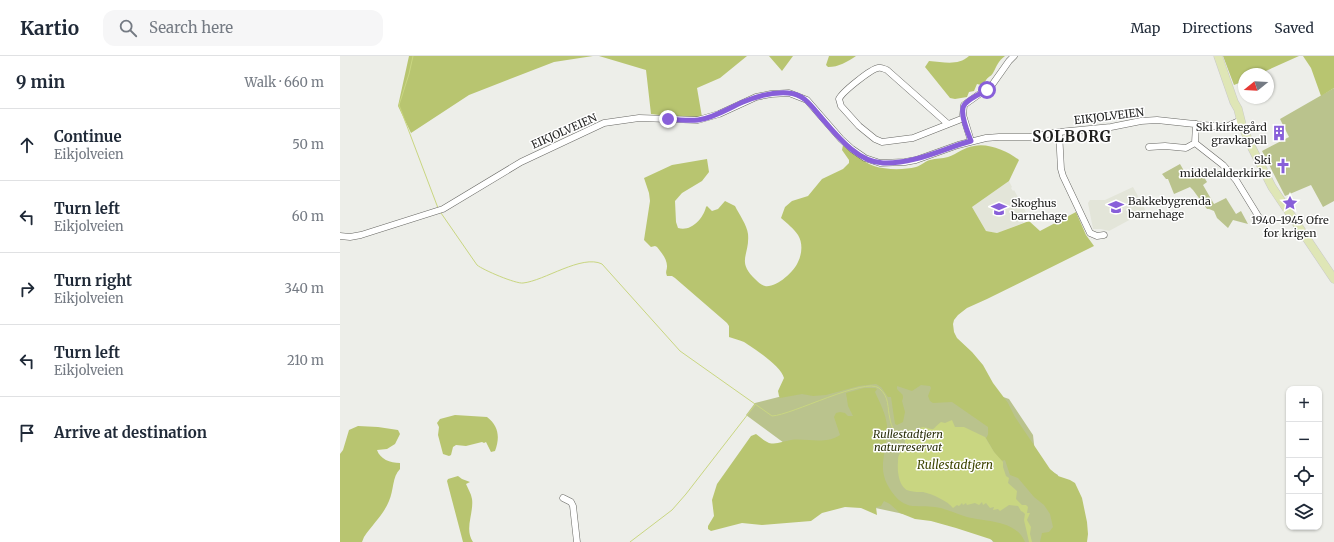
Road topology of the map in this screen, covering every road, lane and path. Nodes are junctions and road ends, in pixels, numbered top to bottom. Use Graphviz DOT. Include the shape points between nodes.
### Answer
graph roads {
  1 [pos="1014,56"];
  2 [pos="1218,56"];
  3 [pos="964,118"];
  4 [pos="1241,122"];
  5 [pos="948,124"];
  6 [pos="1196,124"];
  7 [pos="1059,132"];
  8 [pos="971,141"];
  9 [pos="1195,143"];
  10 [pos="1149,147"];
  11 [pos="1260,219"];
  12 [pos="1104,235"];
  13 [pos="340,236"];
  14 [pos="1334,279"];
  15 [pos="563,498"];
  16 [pos="577,542"];
  1 -- 3 [label="street" via="992,85 964,105"];
  2 -- 4 [label="main road"];
  3 -- 5 [label="street"];
  3 -- 8 [label="street"];
  4 -- 6 [label="street, EIKJOLVEIEN" via="1232,128"];
  4 -- 14 [label="main road" via="1272,187"];
  5 -- 5 [label="street" via="913,138 880,142 845,112 839,99 845,91 874,70 881,68 887,70"];
  6 -- 7 [label="street, EIKJOLVEIEN" via="1157,120"];
  6 -- 9 [label="street"];
  7 -- 8 [label="street, EIKJOLVEIEN" via="1030,137 999,137"];
  7 -- 12 [label="street" via="1063,176 1090,233 1096,236"];
  8 -- 13 [label="street, EIKJOLVEIEN" via="916,160 873,162 858,154 841,139 807,100 789,93 771,94 744,101 719,114 698,120 639,118 604,124 521,162 443,209 361,235"];
  9 -- 10 [label="street" via="1186,148"];
  9 -- 11 [label="street" via="1223,165 1236,180"];
  15 -- 16 [label="street" via="573,506"];
}
